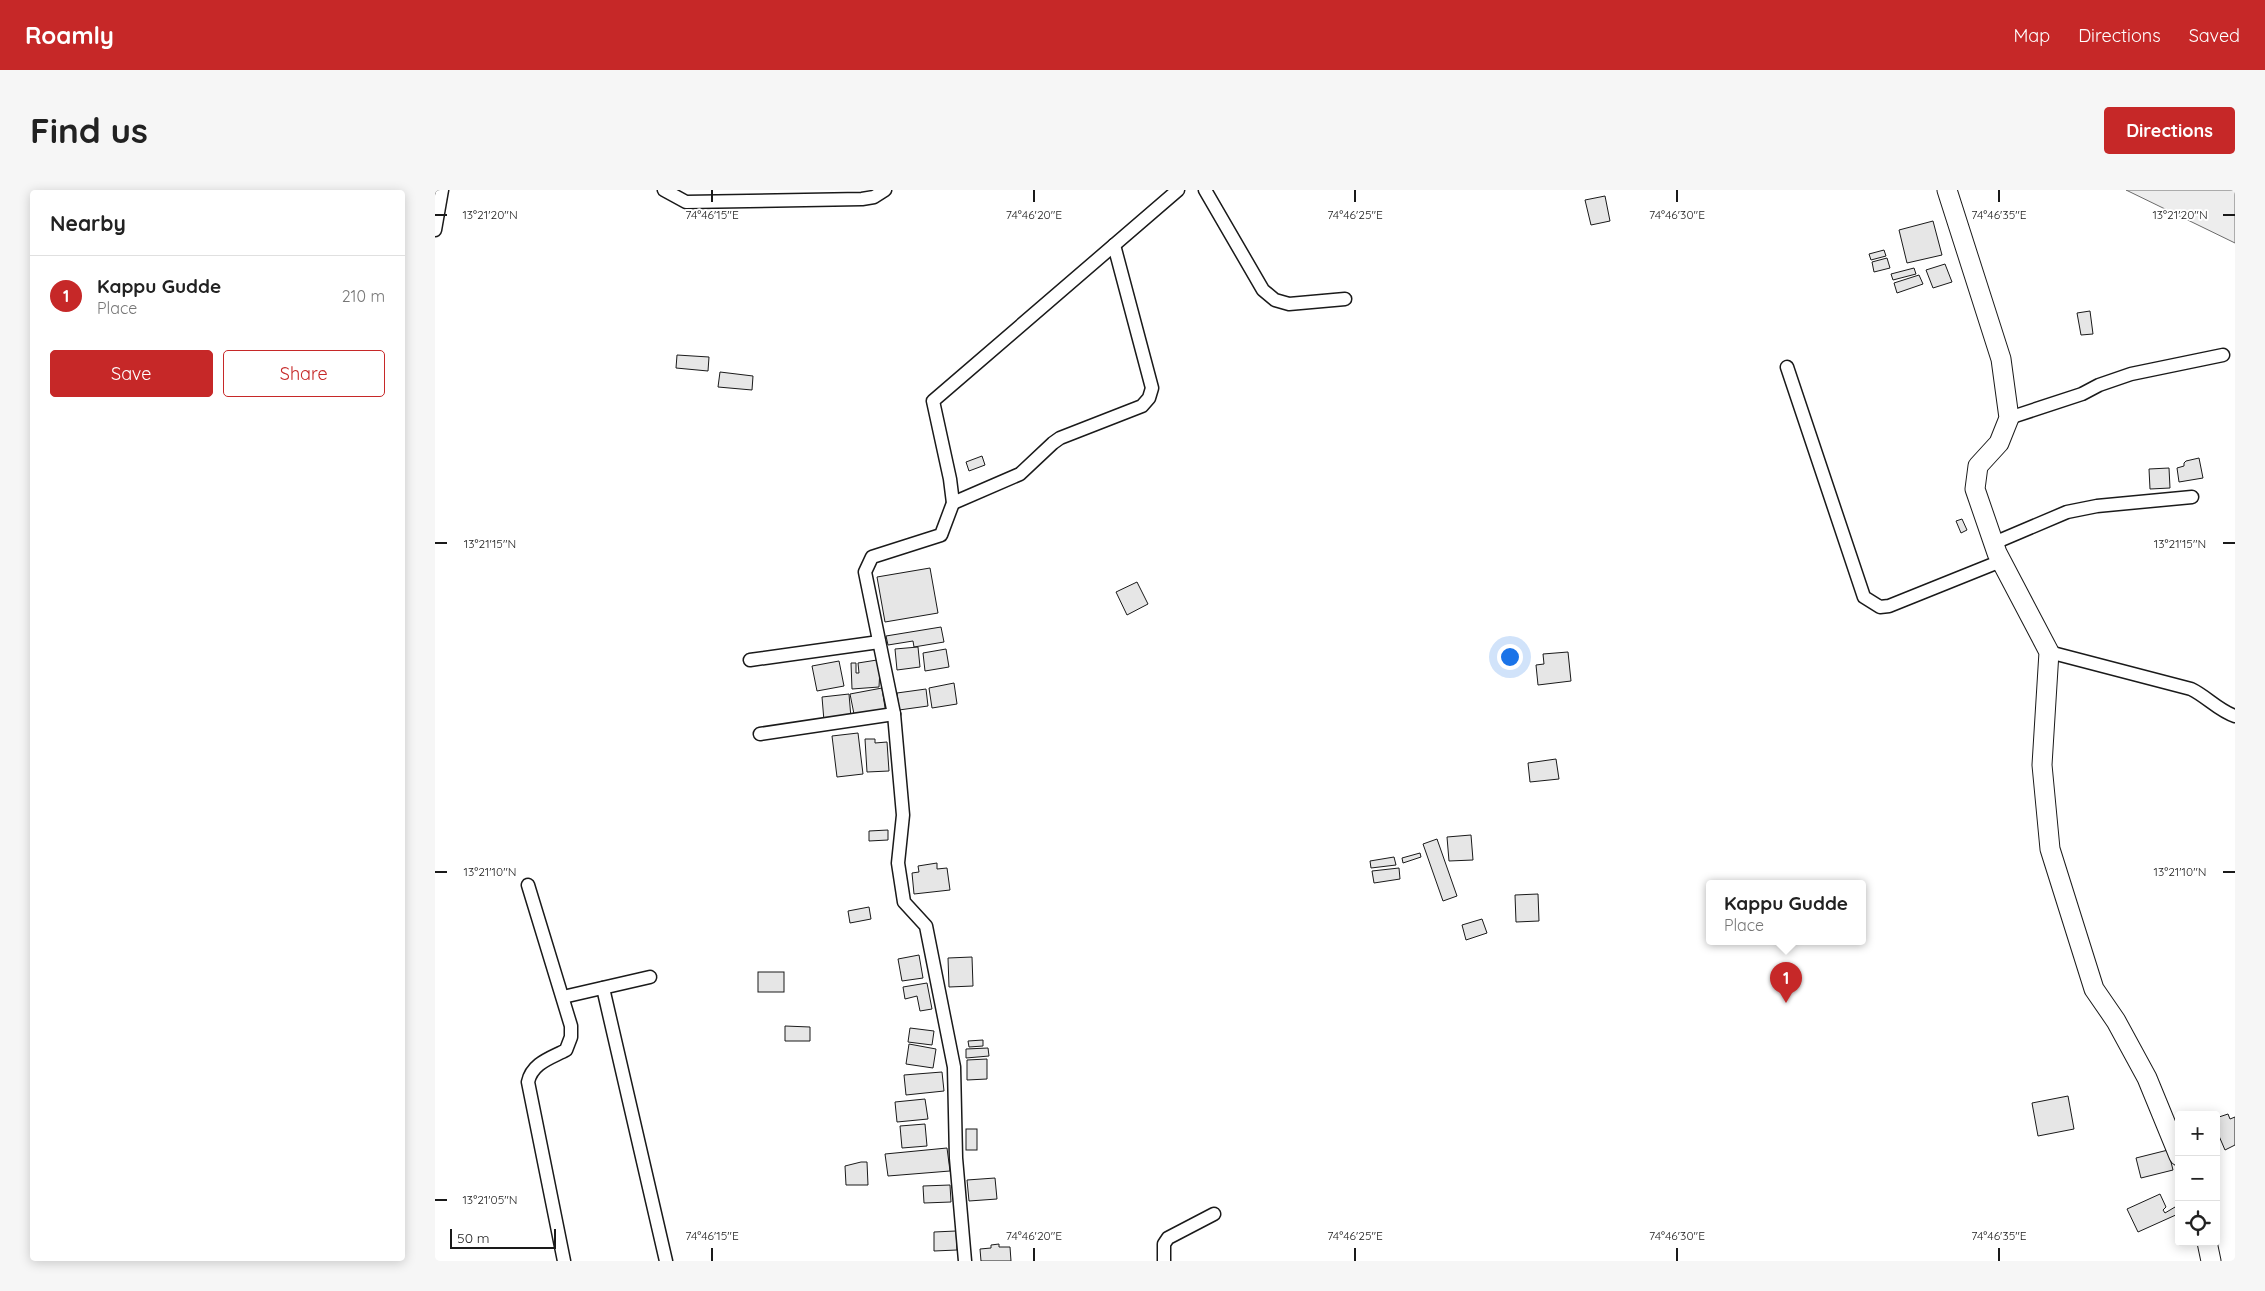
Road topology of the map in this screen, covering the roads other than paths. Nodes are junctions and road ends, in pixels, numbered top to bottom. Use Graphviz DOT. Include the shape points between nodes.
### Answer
graph roads {
  1 [pos="441,190"];
  2 [pos="664,190"];
  3 [pos="885,190"];
  4 [pos="1179,190"];
  5 [pos="1205,190"];
  6 [pos="1947,190"];
  7 [pos="435,230"];
  8 [pos="1114,245"];
  9 [pos="1345,299"];
  10 [pos="2223,355"];
  11 [pos="1787,367"];
  12 [pos="2009,418"];
  13 [pos="2192,498"];
  14 [pos="953,503"];
  15 [pos="1993,543"];
  16 [pos="2001,561"];
  17 [pos="879,642"];
  18 [pos="2049,652"];
  19 [pos="750,660"];
  20 [pos="894,714"];
  21 [pos="2235,716"];
  22 [pos="760,734"];
  23 [pos="528,885"];
  24 [pos="649,977"];
  25 [pos="603,988"];
  26 [pos="563,997"];
  27 [pos="2175,1146"];
  28 [pos="1213,1214"];
  29 [pos="2208,1246"];
  30 [pos="564,1261"];
  31 [pos="666,1261"];
  32 [pos="965,1261"];
  33 [pos="1164,1261"];
  34 [pos="2211,1261"];
  1 -- 7 [label="street"];
  2 -- 3 [label="street" via="686,202 862,199 874,197"];
  4 -- 8 [label="street"];
  5 -- 9 [label="street" via="1263,290 1275,300 1289,304"];
  6 -- 12 [label="street" via="2001,359"];
  8 -- 14 [label="street" via="933,400"];
  8 -- 14 [label="street" via="1152,388 1149,398 1142,406 1061,438 1020,474"];
  10 -- 12 [label="street" via="2131,374"];
  11 -- 16 [label="street" via="1864,597 1880,607 1889,606"];
  12 -- 15 [label="street" via="1999,443 1978,466 1975,489"];
  13 -- 15 [label="street" via="2097,506 2067,512"];
  14 -- 17 [label="street" via="941,535 872,557 865,572"];
  15 -- 16 [label="street"];
  16 -- 18 [label="street"];
  17 -- 19 [label="street"];
  17 -- 20 [label="street"];
  18 -- 21 [label="street" via="2191,689"];
  18 -- 27 [label="street" via="2042,765 2050,849 2095,989 2147,1078"];
  20 -- 22 [label="street"];
  20 -- 32 [label="street" via="903,814 898,864 904,902 926,926 954,1067 956,1158"];
  23 -- 26 [label="street"];
  24 -- 25 [label="street"];
  25 -- 26 [label="street"];
  25 -- 31 [label="street"];
  26 -- 30 [label="street" via="571,1026 566,1050 535,1067 528,1082"];
  28 -- 33 [label="street" via="1168,1238 1164,1244"];
  29 -- 34 [label="street"];
}
